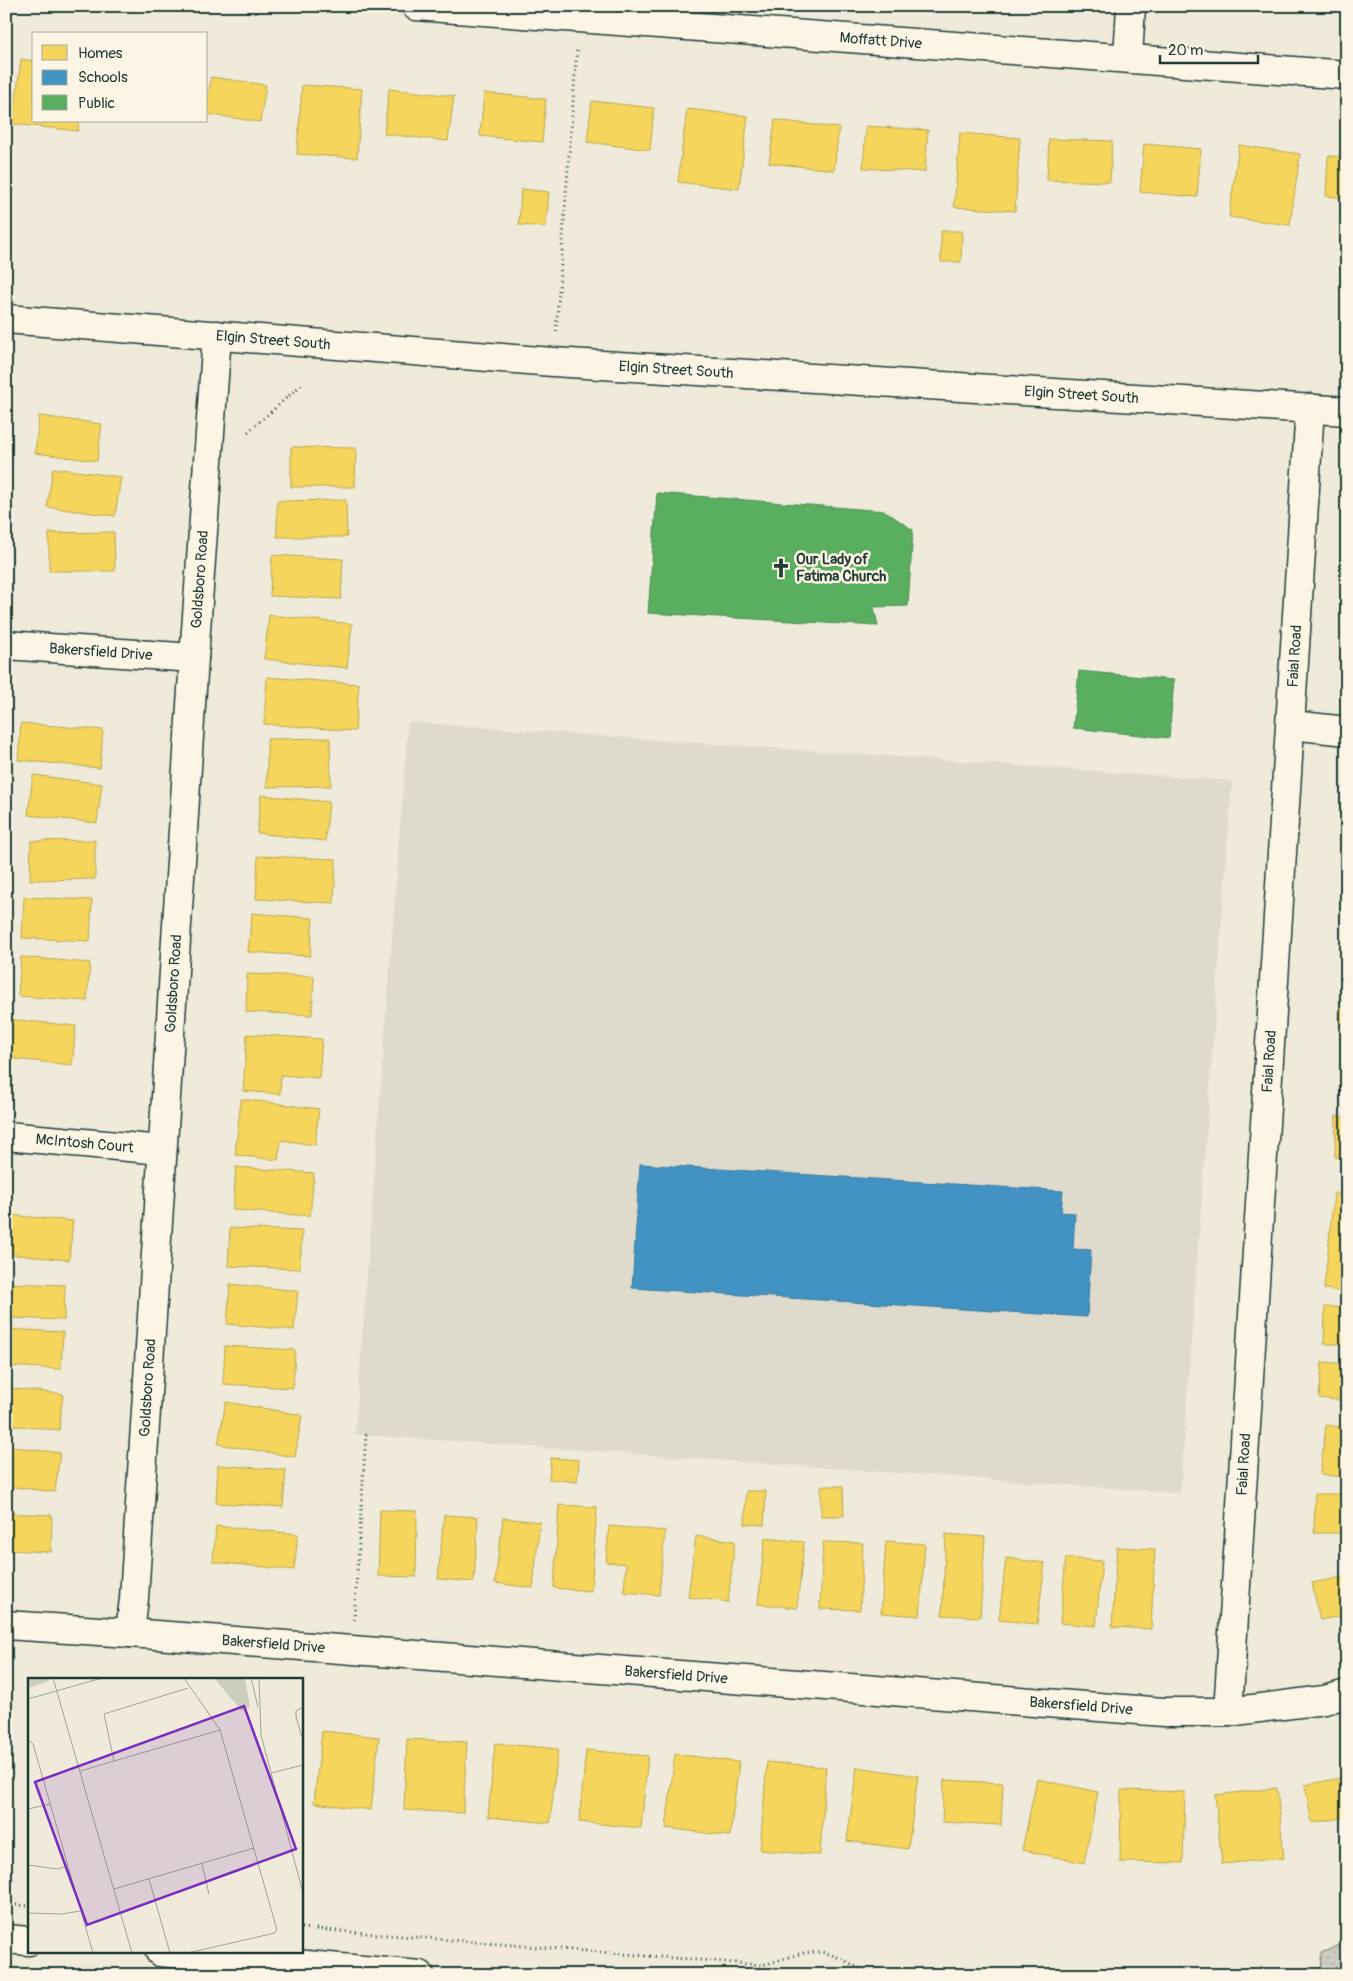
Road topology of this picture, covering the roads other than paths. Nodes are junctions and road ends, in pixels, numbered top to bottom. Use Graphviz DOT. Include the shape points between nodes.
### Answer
graph roads {
  1 [pos="416,6"];
  2 [pos="1131,6"];
  3 [pos="553,11"];
  4 [pos="1128,58"];
  5 [pos="1347,75"];
  6 [pos="6,318"];
  7 [pos="217,335"];
  8 [pos="1310,408"];
  9 [pos="1347,411"];
  10 [pos="6,645"];
  11 [pos="194,658"];
  12 [pos="1291,726"];
  13 [pos="1347,731"];
  14 [pos="6,1136"];
  15 [pos="162,1150"];
  16 [pos="6,1625"];
  17 [pos="130,1633"];
  18 [pos="1347,1694"];
  19 [pos="1228,1712"];
  20 [pos="6,1939"];
  21 [pos="28,1941"];
  22 [pos="183,1954"];
  23 [pos="420,1975"];
  1 -- 3 [label="street, Moffatt Drive"];
  2 -- 4 [label="street"];
  3 -- 4 [label="street, Moffatt Drive" via="580,18"];
  4 -- 5 [label="street, Moffatt Drive"];
  6 -- 7 [label="street, Elgin Street South"];
  7 -- 8 [label="street, Elgin Street South" via="553,362"];
  7 -- 11 [label="street, Goldsboro Road"];
  8 -- 9 [label="street, Elgin Street South"];
  8 -- 12 [label="street, Faial Road"];
  10 -- 11 [label="street, Bakersfield Drive"];
  11 -- 15 [label="street, Goldsboro Road"];
  12 -- 13 [label="street"];
  12 -- 19 [label="street, Faial Road"];
  14 -- 15 [label="street, McIntosh Court"];
  15 -- 17 [label="street, Goldsboro Road"];
  16 -- 17 [label="street, Bakersfield Drive"];
  17 -- 19 [label="street, Bakersfield Drive" via="1164,1712"];
  18 -- 19 [label="street, Bakersfield Drive"];
  20 -- 21 [label="street"];
  22 -- 23 [label="street"];
}
